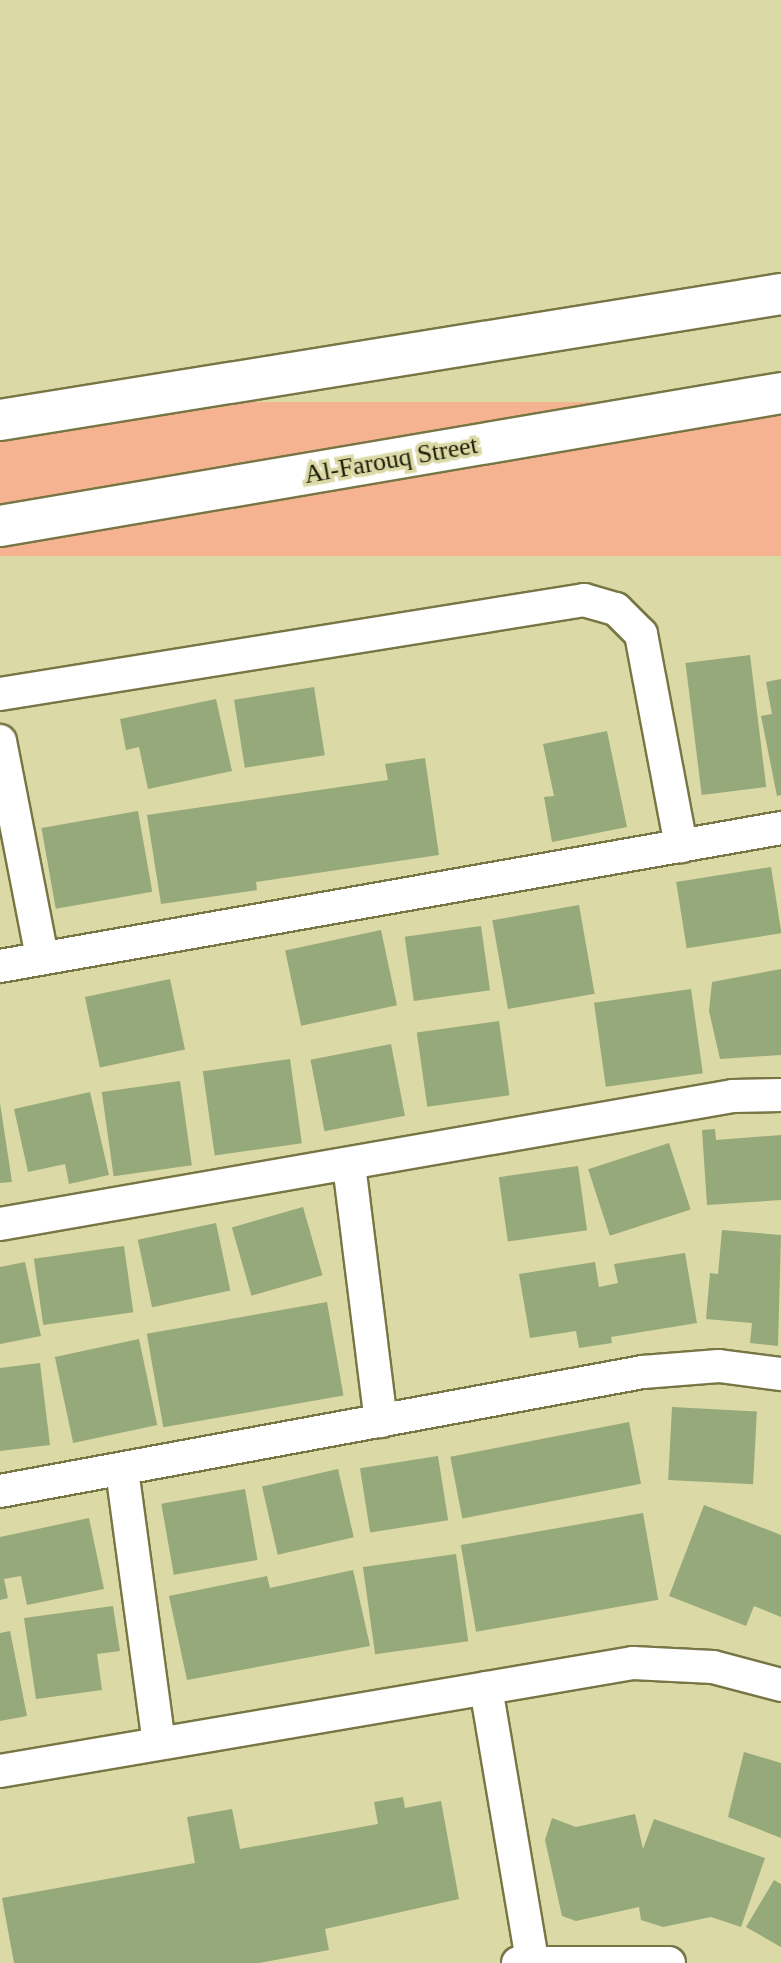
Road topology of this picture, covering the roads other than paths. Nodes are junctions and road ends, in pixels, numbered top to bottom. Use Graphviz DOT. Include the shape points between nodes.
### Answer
graph roads {
  1 [pos="781,294"];
  2 [pos="781,393"];
  3 [pos="0,420"];
  4 [pos="0,526"];
  5 [pos="0,694"];
  6 [pos="0,741"];
  7 [pos="781,828"];
  8 [pos="681,846"];
  9 [pos="42,958"];
  10 [pos="0,966"];
  11 [pos="781,1095"];
  12 [pos="349,1165"];
  13 [pos="0,1224"];
  14 [pos="781,1374"];
  15 [pos="381,1421"];
  16 [pos="122,1470"];
  17 [pos="0,1491"];
  18 [pos="781,1685"];
  19 [pos="486,1688"];
  20 [pos="159,1742"];
  21 [pos="0,1771"];
  22 [pos="525,1962"];
  23 [pos="669,1963"];
  1 -- 3 [label="main road"];
  2 -- 4 [label="main road, Al-Farouq Street"];
  5 -- 8 [label="street" via="584,600 616,609 641,634"];
  6 -- 9 [label="street"];
  7 -- 8 [label="street"];
  8 -- 9 [label="street"];
  9 -- 10 [label="street"];
  11 -- 12 [label="street" via="733,1096"];
  12 -- 13 [label="street"];
  12 -- 15 [label="street"];
  14 -- 15 [label="street" via="719,1366 643,1372"];
  15 -- 16 [label="street"];
  16 -- 17 [label="street"];
  16 -- 20 [label="street"];
  18 -- 19 [label="street" via="713,1667 633,1663"];
  19 -- 20 [label="street"];
  19 -- 22 [label="street"];
  20 -- 21 [label="street"];
  22 -- 23 [label="street"];
}
